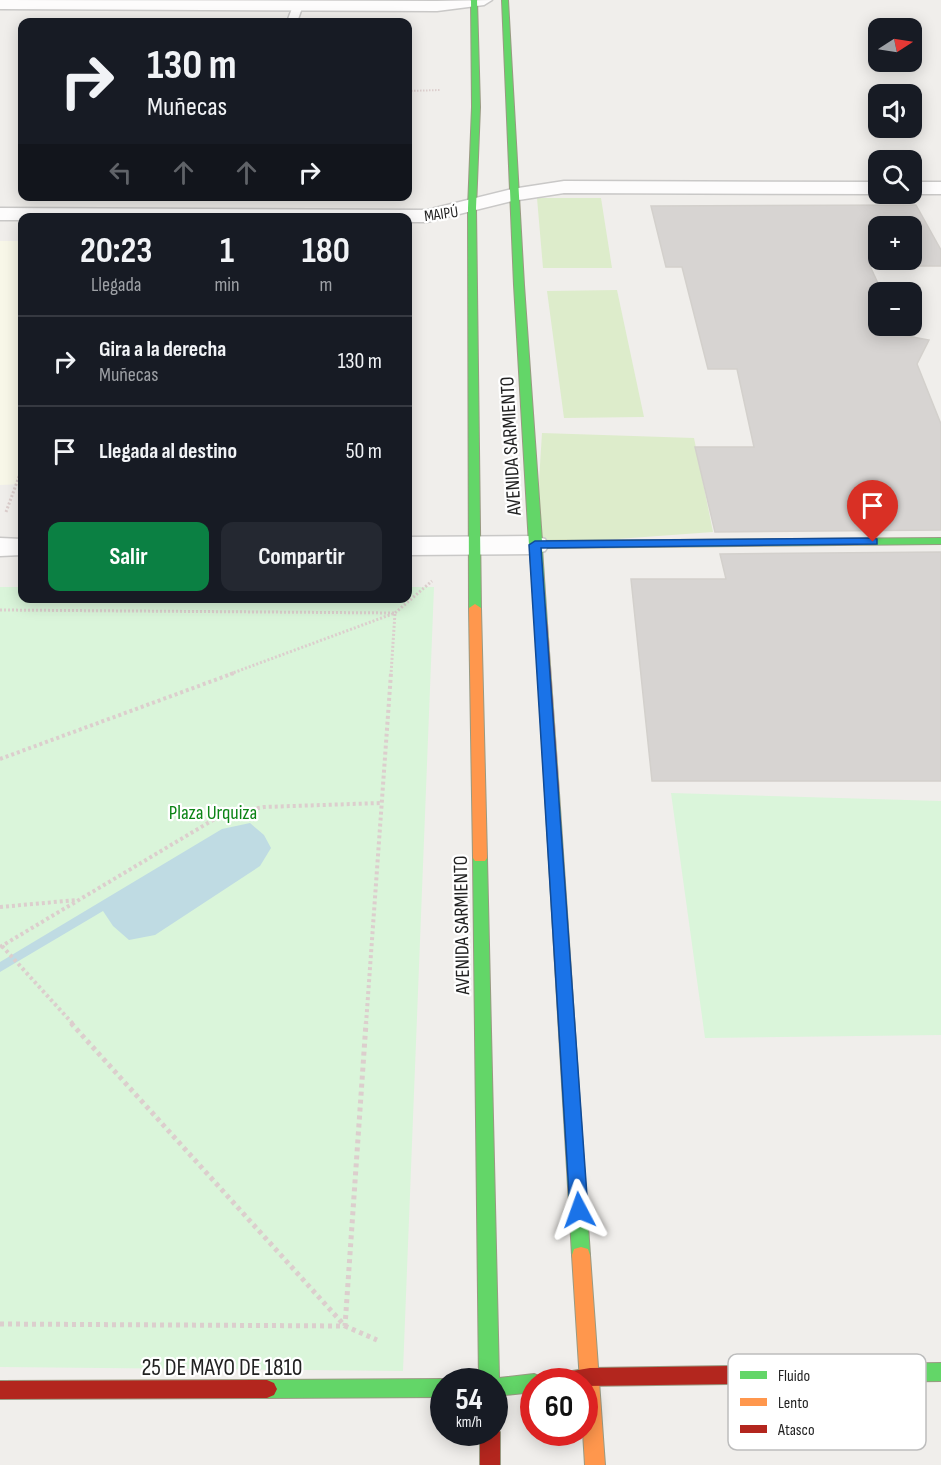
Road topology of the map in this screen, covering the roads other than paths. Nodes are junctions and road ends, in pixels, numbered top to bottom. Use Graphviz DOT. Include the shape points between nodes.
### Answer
graph roads {
  1 [pos="505,0"];
  2 [pos="478,1"];
  3 [pos="0,4"];
  4 [pos="298,5"];
  5 [pos="293,18"];
  6 [pos="868,188"];
  7 [pos="922,188"];
  8 [pos="941,188"];
  9 [pos="515,193"];
  10 [pos="472,208"];
  11 [pos="0,214"];
  12 [pos="18,214"];
  13 [pos="412,216"];
  14 [pos="941,541"];
  15 [pos="474,545"];
  16 [pos="535,545"];
  17 [pos="412,546"];
  18 [pos="0,547"];
  19 [pos="18,547"];
  20 [pos="489,1368"];
  21 [pos="589,1368"];
  22 [pos="926,1372"];
  23 [pos="941,1372"];
  24 [pos="728,1375"];
  25 [pos="598,1377"];
  26 [pos="430,1388"];
  27 [pos="0,1390"];
  28 [pos="490,1446"];
  29 [pos="594,1446"];
  30 [pos="490,1465"];
  31 [pos="595,1465"];
  1 -- 9 [label="main road, AVENIDA SARMIENTO"];
  2 -- 4 [label="street" via="437,6"];
  2 -- 10 [label="main road, AVENIDA SARMIENTO"];
  3 -- 4 [label="street"];
  4 -- 5 [label="lane"];
  6 -- 9 [label="street, MAIPÚ" via="564,187"];
  7 -- 8 [label="street"];
  9 -- 10 [label="street, MAIPÚ"];
  9 -- 16 [label="main road, AVENIDA SARMIENTO"];
  10 -- 13 [label="street, MAIPÚ"];
  10 -- 15 [label="main road, AVENIDA SARMIENTO"];
  11 -- 12 [label="street, MAIPÚ"];
  14 -- 16 [label="main road"];
  15 -- 16 [label="street"];
  15 -- 17 [label="street"];
  15 -- 20 [label="main road, AVENIDA SARMIENTO"];
  16 -- 21 [label="main road, AVENIDA SARMIENTO"];
  18 -- 19 [label="street"];
  22 -- 23 [label="main road"];
  24 -- 25 [label="main road"];
  26 -- 27 [label="main road, 25 DE MAYO DE 1810"];
  28 -- 30 [label="main road"];
  29 -- 31 [label="main road, AVENIDA SARMIENTO"];
}
